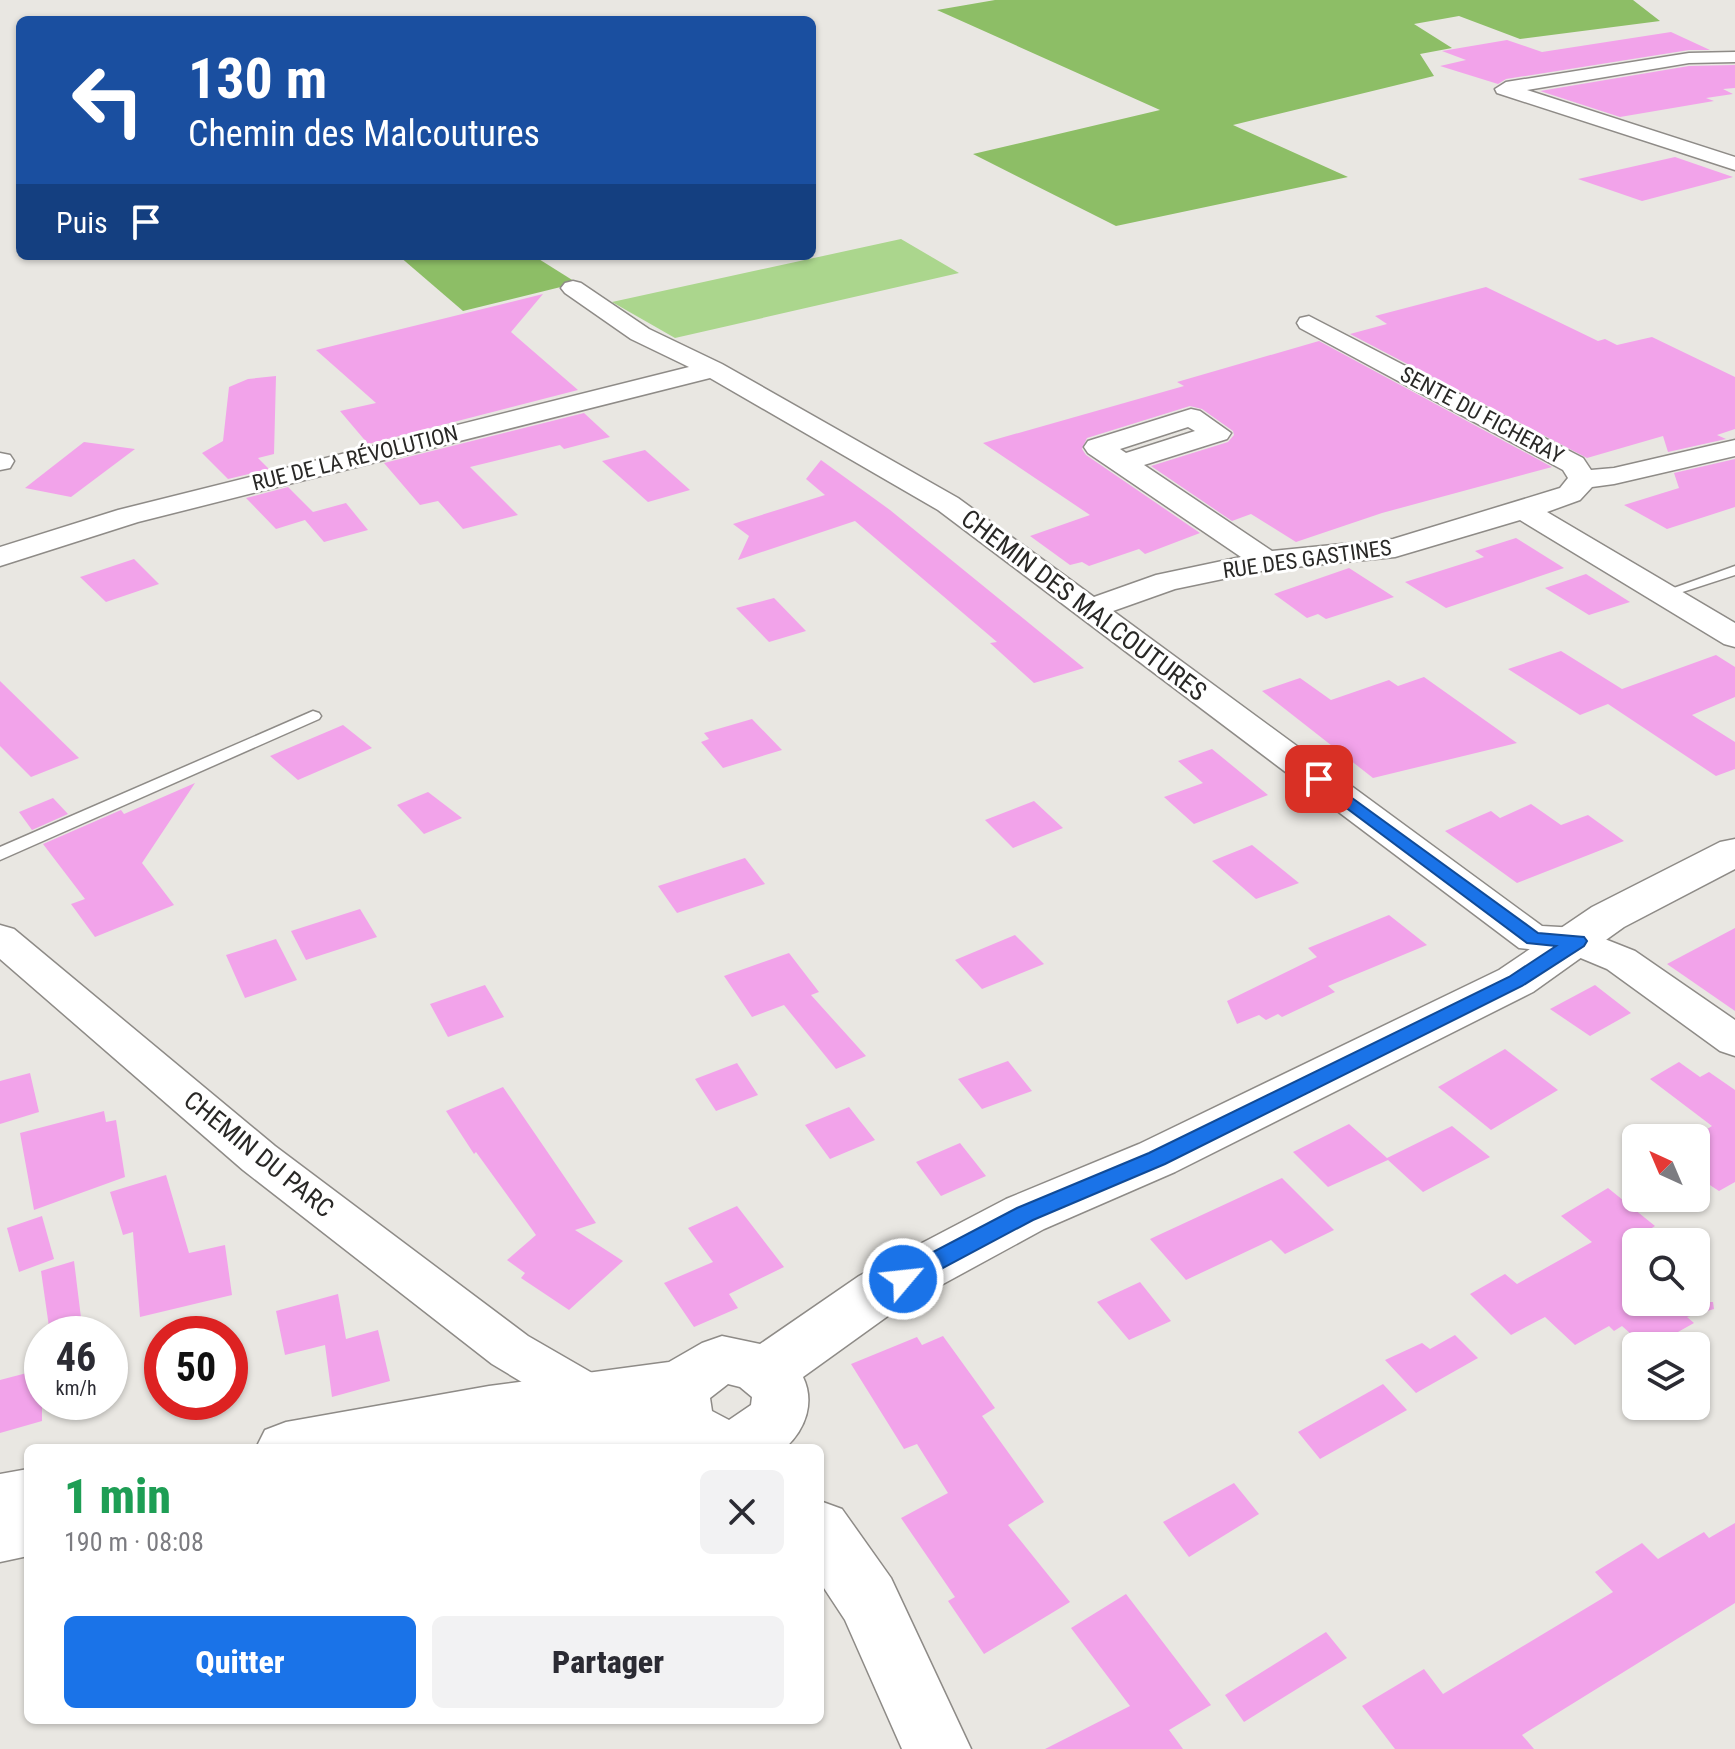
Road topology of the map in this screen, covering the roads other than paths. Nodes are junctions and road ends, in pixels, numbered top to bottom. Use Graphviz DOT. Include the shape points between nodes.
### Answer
graph roads {
  1 [pos="1735,57"];
  2 [pos="1735,164"];
  3 [pos="573,288"];
  4 [pos="1309,323"];
  5 [pos="713,369"];
  6 [pos="1735,448"];
  7 [pos="1122,463"];
  8 [pos="1583,479"];
  9 [pos="1524,510"];
  10 [pos="0,557"];
  11 [pos="1266,561"];
  12 [pos="1735,570"];
  13 [pos="1664,594"];
  14 [pos="1090,609"];
  15 [pos="1735,637"];
  16 [pos="313,716"];
  17 [pos="1735,852"];
  18 [pos="0,854"];
  19 [pos="0,938"];
  20 [pos="1577,941"];
  21 [pos="1735,1041"];
  22 [pos="527,1359"];
  23 [pos="766,1371"];
  24 [pos="588,1396"];
  25 [pos="686,1407"];
  26 [pos="479,1430"];
  27 [pos="329,1444"];
  28 [pos="716,1444"];
  29 [pos="752,1444"];
  30 [pos="24,1497"];
  31 [pos="0,1501"];
  32 [pos="24,1529"];
  33 [pos="0,1534"];
  34 [pos="824,1535"];
  35 [pos="937,1749"];
  1 -- 2 [label="street" via="1689,58 1504,89"];
  3 -- 5 [label="street, CHEMIN DES MALCOUTURES" via="640,334"];
  4 -- 8 [label="street, SENTE DU FICHERAY" via="1573,464"];
  5 -- 10 [label="street, RUE DE LA RÉVOLUTION" via="143,512"];
  5 -- 14 [label="street, CHEMIN DES MALCOUTURES" via="948,504"];
  6 -- 8 [label="street"];
  7 -- 11 [label="street"];
  8 -- 9 [label="street, SENTE DU FICHERAY" via="1570,494"];
  9 -- 11 [label="street, RUE DES GASTINES" via="1395,548"];
  9 -- 13 [label="street"];
  11 -- 14 [label="street, RUE DES GASTINES" via="1167,582"];
  12 -- 13 [label="lane"];
  13 -- 15 [label="street"];
  14 -- 20 [label="street, CHEMIN DES MALCOUTURES" via="1533,939"];
  16 -- 18 [label="lane"];
  17 -- 20 [label="main road" via="1608,917"];
  19 -- 22 [label="street, CHEMIN DU PARC" via="259,1158"];
  20 -- 21 [label="street" via="1621,960"];
  20 -- 23 [label="main road" via="1516,981 1157,1158 1025,1214 879,1292"];
  22 -- 24 [label="street, CHEMIN DU PARC"];
  22 -- 26 [label="street"];
  23 -- 25 [label="main road" via="722,1360 694,1374"];
  23 -- 29 [label="main road" via="776,1382 779,1409"];
  24 -- 25 [label="main road"];
  24 -- 26 [label="main road"];
  25 -- 26 [label="main road" via="649,1424"];
  25 -- 28 [label="main road" via="700,1439"];
  26 -- 27 [label="main road"];
  30 -- 31 [label="main road"];
  32 -- 33 [label="main road"];
  34 -- 35 [label="main road" via="868,1599"];
}
